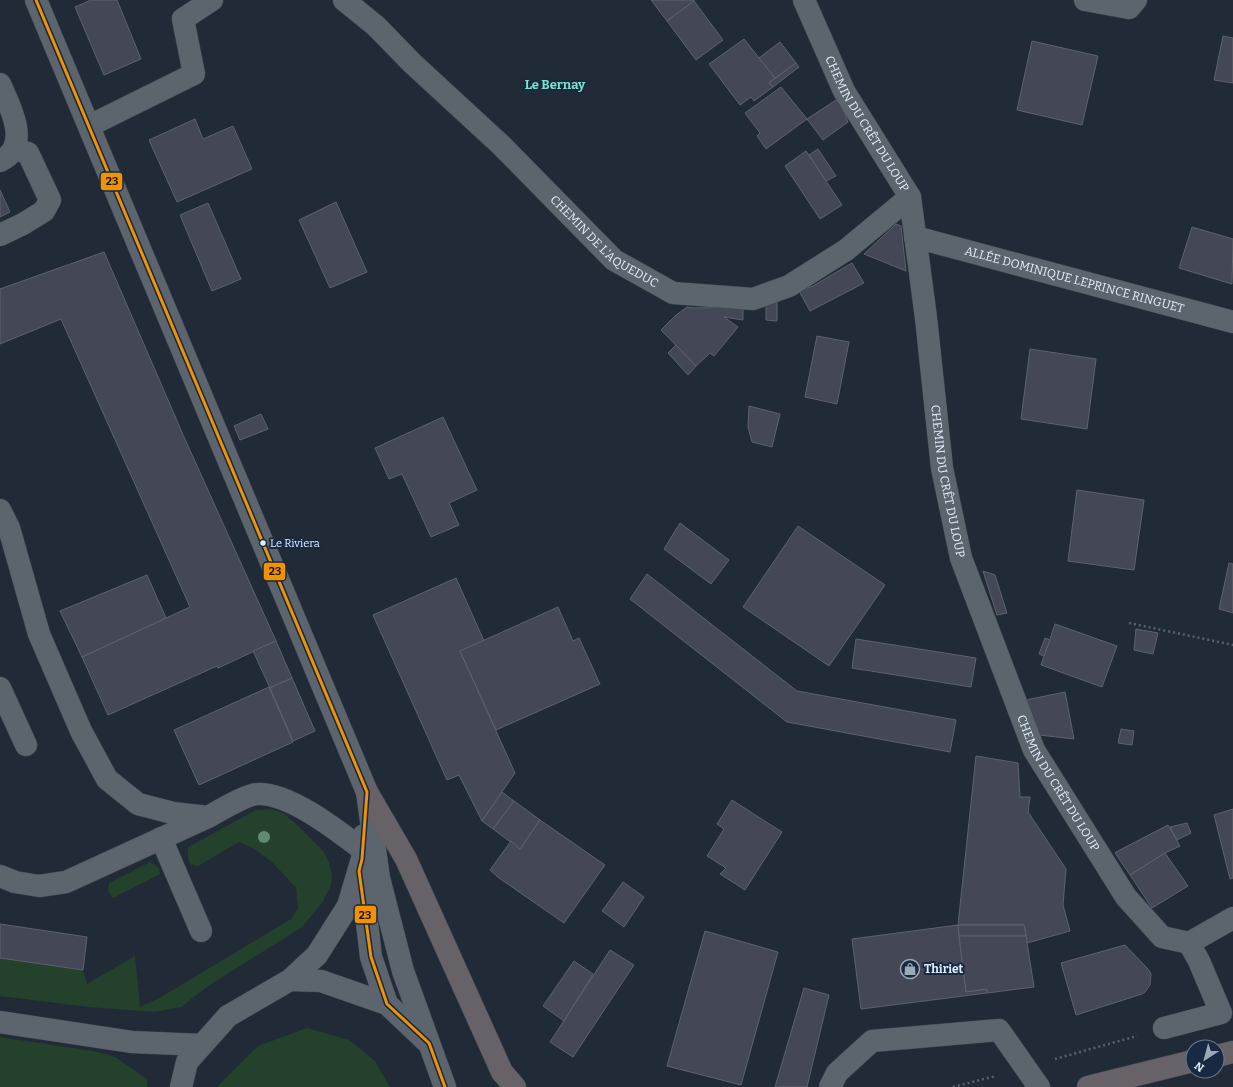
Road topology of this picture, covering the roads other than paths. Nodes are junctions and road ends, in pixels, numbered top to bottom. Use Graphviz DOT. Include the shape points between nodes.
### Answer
graph roads {
  1 [pos="36,0"];
  2 [pos="212,0"];
  3 [pos="344,0"];
  4 [pos="804,0"];
  5 [pos="1085,0"];
  6 [pos="1136,0"];
  7 [pos="0,84"];
  8 [pos="89,126"];
  9 [pos="7,155"];
  10 [pos="910,197"];
  11 [pos="0,235"];
  12 [pos="915,237"];
  13 [pos="1233,322"];
  14 [pos="0,510"];
  15 [pos="0,688"];
  16 [pos="26,745"];
  17 [pos="367,792"];
  18 [pos="208,816"];
  19 [pos="161,838"];
  20 [pos="363,850"];
  21 [pos="359,871"];
  22 [pos="0,876"];
  23 [pos="39,886"];
  24 [pos="0,889"];
  25 [pos="1233,918"];
  26 [pos="201,931"];
  27 [pos="1189,943"];
  28 [pos="290,980"];
  29 [pos="388,1004"];
  30 [pos="0,1022"];
  31 [pos="1164,1028"];
  32 [pos="429,1043"];
  33 [pos="202,1045"];
  34 [pos="1185,1063"];
  35 [pos="181,1087"];
  36 [pos="445,1087"];
  37 [pos="515,1087"];
  38 [pos="830,1087"];
  39 [pos="1039,1087"];
  40 [pos="1088,1087"];
  1 -- 8 [label="street"];
  2 -- 8 [label="street" via="183,19 194,74"];
  3 -- 10 [label="street, CHEMIN DE L'AQUEDUC" via="376,26 501,145 614,260 674,293 753,299 789,286 846,250"];
  4 -- 10 [label="street, CHEMIN DU CRÊT DU LOUP" via="844,90"];
  5 -- 6 [label="street" via="1129,8"];
  7 -- 9 [label="street" via="15,117 17,135"];
  8 -- 17 [label="street"];
  9 -- 11 [label="street" via="28,153 50,200 44,211"];
  10 -- 12 [label="street, CHEMIN DU CRÊT DU LOUP"];
  12 -- 13 [label="street, ALLÉE DOMINIQUE LEPRINCE RINGUET"];
  12 -- 27 [label="street, CHEMIN DU CRÊT DU LOUP" via="942,468 961,558 1034,750 1126,897 1162,937"];
  14 -- 18 [label="street" via="9,528 39,634 81,731 107,779 138,804 173,813"];
  15 -- 16 [label="street"];
  17 -- 20 [label="street"];
  17 -- 32 [label="street" via="379,878 403,971"];
  17 -- 37 [label="highway" via="406,859 502,1072"];
  18 -- 19 [label="street"];
  18 -- 20 [label="street" via="257,794 277,796 338,831"];
  19 -- 23 [label="street" via="66,882"];
  19 -- 26 [label="street"];
  20 -- 21 [label="street"];
  21 -- 28 [label="street" via="348,906 316,955"];
  21 -- 29 [label="street" via="371,957"];
  22 -- 23 [label="street"];
  23 -- 24 [label="street"];
  25 -- 27 [label="street"];
  27 -- 31 [label="street" via="1221,1013"];
  28 -- 29 [label="street" via="321,981"];
  28 -- 33 [label="street" via="228,1016"];
  29 -- 32 [label="street"];
  30 -- 33 [label="street" via="132,1042"];
  32 -- 36 [label="street"];
  33 -- 35 [label="street" via="187,1062"];
  34 -- 40 [label="highway"];
  38 -- 39 [label="street" via="837,1073 872,1041 999,1030"];
}
